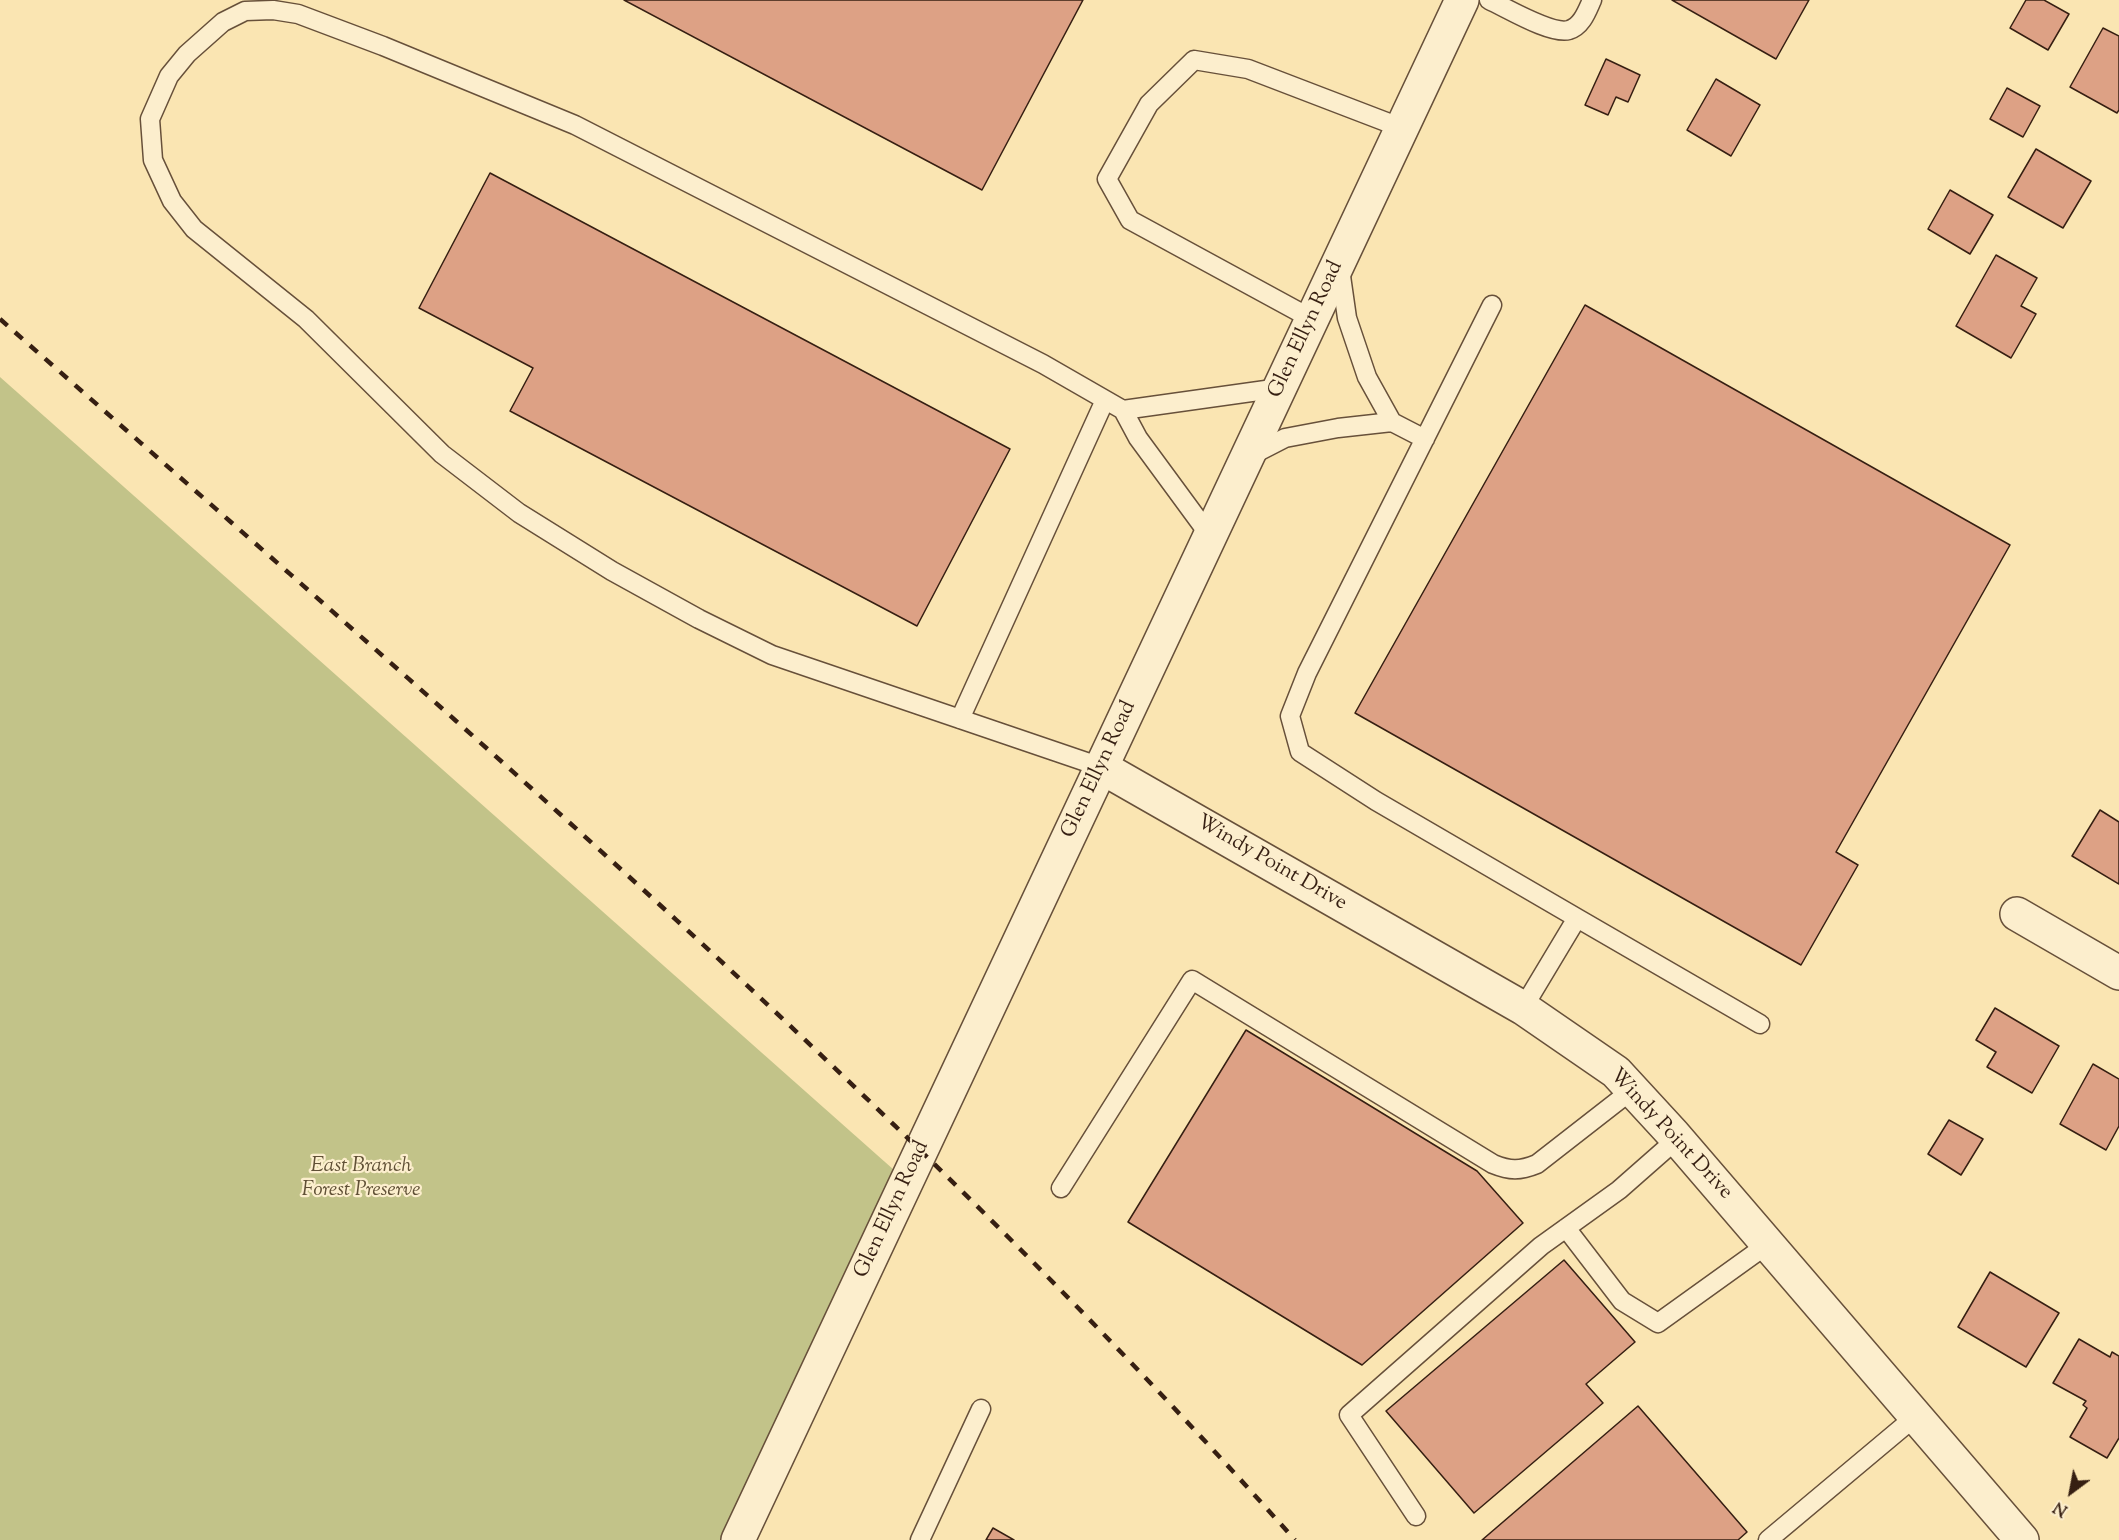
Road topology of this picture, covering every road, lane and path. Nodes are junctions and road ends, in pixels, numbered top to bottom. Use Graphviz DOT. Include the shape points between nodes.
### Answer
graph roads {
  1 [pos="1462,0"];
  2 [pos="1489,0"];
  3 [pos="1592,0"];
  4 [pos="1402,128"];
  5 [pos="1339,261"];
  6 [pos="1492,305"];
  7 [pos="1312,319"];
  8 [pos="1280,388"];
  9 [pos="1105,400"];
  10 [pos="1123,410"];
  11 [pos="1392,422"];
  12 [pos="1425,439"];
  13 [pos="1246,459"];
  14 [pos="1210,536"];
  15 [pos="960,719"];
  16 [pos="1101,767"];
  17 [pos="2017,914"];
  18 [pos="1577,918"];
  19 [pos="2119,973"];
  20 [pos="1523,1008"];
  21 [pos="1760,1024"];
  22 [pos="1632,1090"];
  23 [pos="1677,1139"];
  24 [pos="1061,1188"];
  25 [pos="1566,1228"];
  26 [pos="1768,1244"];
  27 [pos="981,1409"];
  28 [pos="1916,1416"];
  29 [pos="1416,1515"];
  30 [pos="738,1540"];
  31 [pos="920,1540"];
  32 [pos="1768,1540"];
  33 [pos="2022,1540"];
  1 -- 4 [label="street, Glen Ellyn Road"];
  2 -- 3 [label="lane" via="1555,30 1570,30 1582,20"];
  4 -- 5 [label="street, Glen Ellyn Road"];
  4 -- 7 [label="lane" via="1248,69 1194,60 1149,104 1107,179 1130,220"];
  5 -- 7 [label="street, Glen Ellyn Road"];
  5 -- 11 [label="lane" via="1347,318 1367,377"];
  6 -- 12 [label="lane"];
  7 -- 8 [label="street, Glen Ellyn Road"];
  8 -- 10 [label="lane"];
  8 -- 13 [label="street, Glen Ellyn Road"];
  9 -- 10 [label="lane"];
  9 -- 15 [label="lane"];
  9 -- 15 [label="lane" via="1043,364 575,125 298,14 245,11 223,22 169,76 150,119 153,160 172,201 194,229 306,319 442,454 519,513 699,619 772,655"];
  10 -- 14 [label="lane" via="1138,438"];
  11 -- 12 [label="lane"];
  11 -- 13 [label="lane" via="1285,438"];
  12 -- 18 [label="lane" via="1298,695 1290,716 1300,752"];
  13 -- 14 [label="street, Glen Ellyn Road"];
  14 -- 16 [label="street, Glen Ellyn Road"];
  15 -- 16 [label="lane"];
  16 -- 20 [label="street, Windy Point Drive"];
  16 -- 30 [label="street, Glen Ellyn Road"];
  17 -- 19 [label="street"];
  18 -- 20 [label="lane"];
  18 -- 21 [label="lane"];
  20 -- 22 [label="street, Windy Point Drive" via="1616,1072"];
  22 -- 23 [label="street, Windy Point Drive"];
  22 -- 24 [label="lane" via="1537,1164 1509,1171 1192,980"];
  23 -- 25 [label="lane" via="1619,1190"];
  23 -- 26 [label="street, Windy Point Drive"];
  25 -- 26 [label="lane" via="1622,1301 1658,1323"];
  25 -- 29 [label="lane" via="1349,1415"];
  26 -- 28 [label="street, Windy Point Drive"];
  27 -- 31 [label="lane"];
  28 -- 32 [label="lane"];
  28 -- 33 [label="street, Windy Point Drive"];
}
